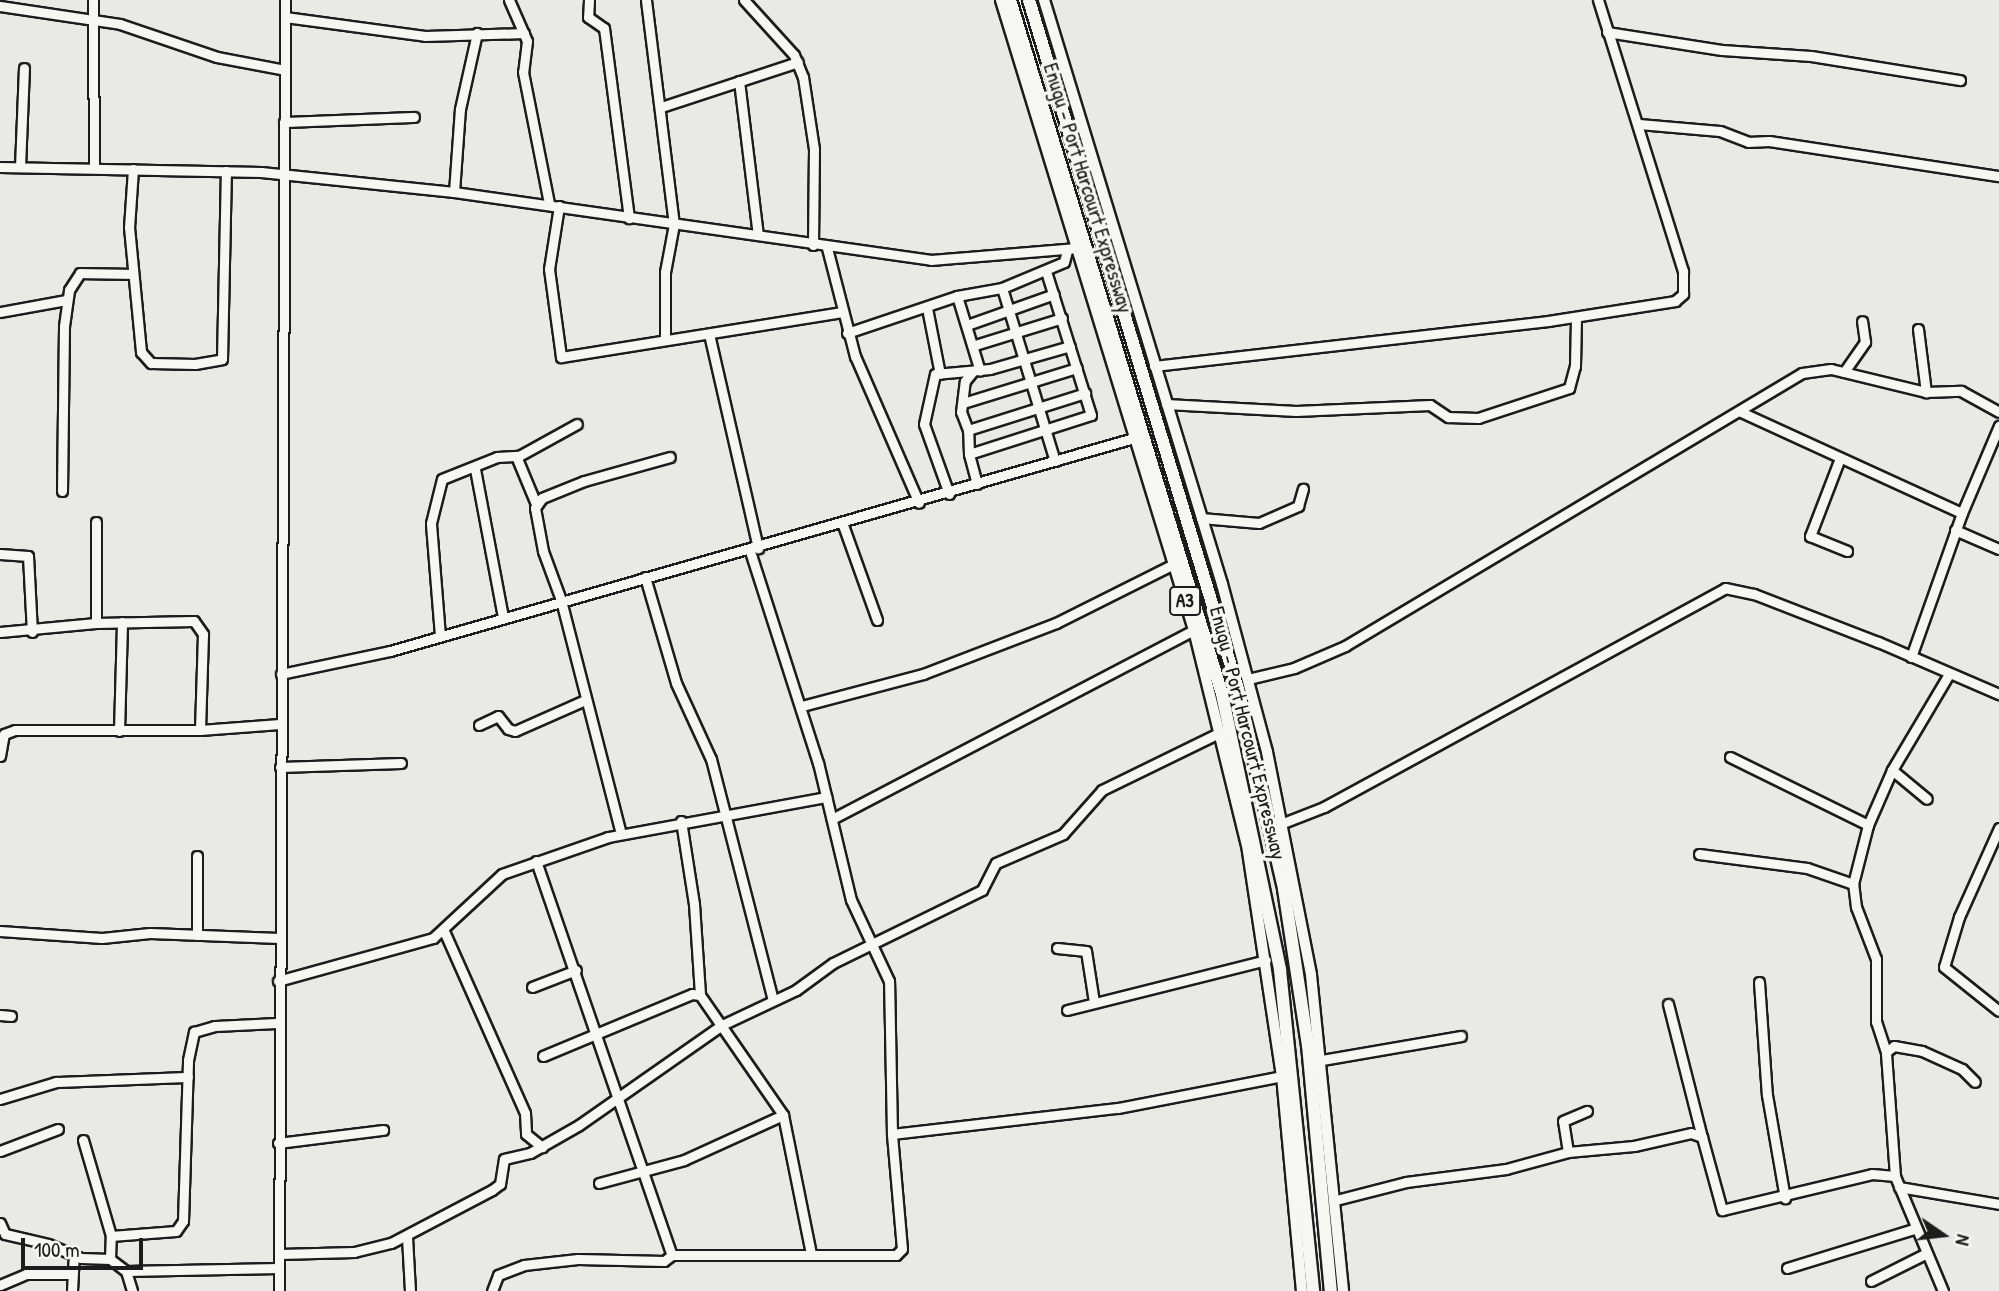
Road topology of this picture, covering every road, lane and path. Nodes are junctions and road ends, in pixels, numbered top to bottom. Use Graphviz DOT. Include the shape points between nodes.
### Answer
graph roads {
  1 [pos="93,0"];
  2 [pos="285,0"];
  3 [pos="509,0"];
  4 [pos="589,0"];
  5 [pos="646,0"];
  6 [pos="744,0"];
  7 [pos="1001,0"];
  8 [pos="1010,0"];
  9 [pos="1029,0"];
  10 [pos="1044,0"];
  11 [pos="1598,0"];
  12 [pos="0,6"];
  13 [pos="285,17"];
  14 [pos="93,20"];
  15 [pos="1607,32"];
  16 [pos="477,33"];
  17 [pos="524,33"];
  18 [pos="798,62"];
  19 [pos="24,68"];
  20 [pos="285,70"];
  21 [pos="1960,80"];
  22 [pos="739,81"];
  23 [pos="662,107"];
  24 [pos="414,117"];
  25 [pos="284,122"];
  26 [pos="1639,124"];
  27 [pos="0,167"];
  28 [pos="20,167"];
  29 [pos="94,168"];
  30 [pos="133,169"];
  31 [pos="226,171"];
  32 [pos="282,176"];
  33 [pos="1999,176"];
  34 [pos="454,191"];
  35 [pos="554,205"];
  36 [pos="629,218"];
  37 [pos="674,225"];
  38 [pos="758,235"];
  39 [pos="813,245"];
  40 [pos="827,248"];
  41 [pos="1072,249"];
  42 [pos="1046,271"];
  43 [pos="132,274"];
  44 [pos="1002,288"];
  45 [pos="1054,294"];
  46 [pos="957,296"];
  47 [pos="66,300"];
  48 [pos="927,308"];
  49 [pos="1008,309"];
  50 [pos="0,312"];
  51 [pos="842,312"];
  52 [pos="1576,317"];
  53 [pos="1062,318"];
  54 [pos="1862,321"];
  55 [pos="967,325"];
  56 [pos="1918,329"];
  57 [pos="847,333"];
  58 [pos="1018,333"];
  59 [pos="709,334"];
  60 [pos="665,340"];
  61 [pos="975,345"];
  62 [pos="1070,346"];
  63 [pos="1026,358"];
  64 [pos="1154,366"];
  65 [pos="1077,368"];
  66 [pos="977,371"];
  67 [pos="1844,372"];
  68 [pos="940,374"];
  69 [pos="1033,383"];
  70 [pos="1926,392"];
  71 [pos="1085,393"];
  72 [pos="963,404"];
  73 [pos="1166,404"];
  74 [pos="1040,407"];
  75 [pos="1741,412"];
  76 [pos="1999,412"];
  77 [pos="577,424"];
  78 [pos="1999,426"];
  79 [pos="968,430"];
  80 [pos="1045,430"];
  81 [pos="1134,438"];
  82 [pos="969,454"];
  83 [pos="516,456"];
  84 [pos="670,457"];
  85 [pos="1840,458"];
  86 [pos="1055,461"];
  87 [pos="475,469"];
  88 [pos="977,484"];
  89 [pos="1303,489"];
  90 [pos="62,491"];
  91 [pos="948,494"];
  92 [pos="919,503"];
  93 [pos="536,504"];
  94 [pos="1962,513"];
  95 [pos="1201,518"];
  96 [pos="96,522"];
  97 [pos="843,525"];
  98 [pos="1955,530"];
  99 [pos="754,549"];
  100 [pos="1999,549"];
  101 [pos="1847,551"];
  102 [pos="0,554"];
  103 [pos="1172,565"];
  104 [pos="645,577"];
  105 [pos="561,600"];
  106 [pos="503,617"];
  107 [pos="877,620"];
  108 [pos="122,622"];
  109 [pos="96,623"];
  110 [pos="1194,630"];
  111 [pos="0,632"];
  112 [pos="32,632"];
  113 [pos="440,636"];
  114 [pos="1911,657"];
  115 [pos="281,674"];
  116 [pos="1950,674"];
  117 [pos="1248,679"];
  118 [pos="1999,694"];
  119 [pos="585,700"];
  120 [pos="802,706"];
  121 [pos="280,724"];
  122 [pos="479,725"];
  123 [pos="200,730"];
  124 [pos="119,731"];
  125 [pos="1221,732"];
  126 [pos="0,756"];
  127 [pos="1730,757"];
  128 [pos="401,763"];
  129 [pos="280,767"];
  130 [pos="1892,770"];
  131 [pos="826,797"];
  132 [pos="1927,799"];
  133 [pos="723,814"];
  134 [pos="832,819"];
  135 [pos="681,821"];
  136 [pos="1283,822"];
  137 [pos="1868,825"];
  138 [pos="1999,828"];
  139 [pos="621,834"];
  140 [pos="1699,854"];
  141 [pos="197,856"];
  142 [pos="537,861"];
  143 [pos="1853,884"];
  144 [pos="0,931"];
  145 [pos="443,931"];
  146 [pos="197,935"];
  147 [pos="279,938"];
  148 [pos="872,944"];
  149 [pos="1057,948"];
  150 [pos="1266,960"];
  151 [pos="576,970"];
  152 [pos="278,981"];
  153 [pos="1759,982"];
  154 [pos="531,987"];
  155 [pos="700,995"];
  156 [pos="772,1000"];
  157 [pos="1094,1002"];
  158 [pos="1668,1004"];
  159 [pos="1067,1010"];
  160 [pos="1999,1011"];
  161 [pos="0,1015"];
  162 [pos="11,1016"];
  163 [pos="277,1023"];
  164 [pos="722,1025"];
  165 [pos="596,1034"];
  166 [pos="1461,1036"];
  167 [pos="1886,1052"];
  168 [pos="543,1056"];
  169 [pos="1322,1060"];
  170 [pos="1282,1076"];
  171 [pos="188,1077"];
  172 [pos="1975,1082"];
  173 [pos="0,1099"];
  174 [pos="617,1100"];
  175 [pos="1587,1111"];
  176 [pos="783,1115"];
  177 [pos="58,1129"];
  178 [pos="383,1130"];
  179 [pos="892,1134"];
  180 [pos="1702,1137"];
  181 [pos="83,1140"];
  182 [pos="278,1143"];
  183 [pos="542,1147"];
  184 [pos="0,1151"];
  185 [pos="1568,1152"];
  186 [pos="645,1172"];
  187 [pos="1895,1176"];
  188 [pos="599,1183"];
  189 [pos="1899,1187"];
  190 [pos="1785,1198"];
  191 [pos="1336,1200"];
  192 [pos="1999,1204"];
  193 [pos="1331,1215"];
  194 [pos="1302,1218"];
  195 [pos="0,1223"];
  196 [pos="1914,1229"];
  197 [pos="3,1235"];
  198 [pos="111,1236"];
  199 [pos="407,1237"];
  200 [pos="280,1254"];
  201 [pos="811,1254"];
  202 [pos="1925,1254"];
  203 [pos="672,1255"];
  204 [pos="74,1256"];
  205 [pos="110,1259"];
  206 [pos="279,1268"];
  207 [pos="1787,1268"];
  208 [pos="126,1271"];
  209 [pos="70,1274"];
  210 [pos="1871,1281"];
  211 [pos="0,1285"];
  212 [pos="72,1291"];
  213 [pos="132,1291"];
  214 [pos="279,1291"];
  215 [pos="410,1291"];
  216 [pos="492,1291"];
  217 [pos="1302,1291"];
  218 [pos="1313,1291"];
  219 [pos="1331,1291"];
  220 [pos="1343,1291"];
  221 [pos="1942,1291"];
  1 -- 14 [label="street"];
  2 -- 13 [label="street"];
  3 -- 17 [label="street"];
  4 -- 36 [label="street" via="588,17 604,28"];
  5 -- 23 [label="street"];
  6 -- 18 [label="street"];
  7 -- 41 [label="main road, Enugu - Port Harcourt Expressway / A3"];
  8 -- 194 [label="highway, Enugu - Port Harcourt Expressway / A3" via="1222,694 1280,970"];
  9 -- 193 [label="highway, Enugu - Port Harcourt Expressway / A3" via="1238,689 1284,889"];
  10 -- 64 [label="main road, Enugu - Port Harcourt Expressway / A3"];
  11 -- 15 [label="street"];
  12 -- 14 [label="street"];
  13 -- 16 [label="street" via="425,36"];
  13 -- 20 [label="street"];
  14 -- 20 [label="street" via="150,33 218,57"];
  14 -- 29 [label="street"];
  15 -- 21 [label="street" via="1721,50 1811,56"];
  15 -- 26 [label="street"];
  16 -- 17 [label="street"];
  16 -- 34 [label="street" via="460,109"];
  17 -- 35 [label="street" via="523,72"];
  18 -- 22 [label="street"];
  18 -- 39 [label="street" via="814,149"];
  19 -- 28 [label="street"];
  20 -- 25 [label="street"];
  22 -- 23 [label="street"];
  22 -- 38 [label="street"];
  23 -- 37 [label="street"];
  24 -- 25 [label="street"];
  25 -- 32 [label="street"];
  26 -- 33 [label="street" via="1705,129 1748,142 1769,141"];
  26 -- 52 [label="street" via="1685,279 1683,294 1675,301"];
  27 -- 28 [label="street"];
  28 -- 29 [label="street"];
  29 -- 30 [label="street"];
  30 -- 31 [label="street"];
  30 -- 43 [label="street"];
  31 -- 32 [label="street"];
  31 -- 43 [label="street" via="222,361 195,364 144,359"];
  32 -- 34 [label="street"];
  32 -- 115 [label="street"];
  34 -- 35 [label="street"];
  35 -- 36 [label="street"];
  35 -- 60 [label="street" via="550,269 558,353 568,357"];
  36 -- 37 [label="street"];
  37 -- 38 [label="street"];
  37 -- 60 [label="street" via="665,272"];
  38 -- 39 [label="street"];
  39 -- 40 [label="street"];
  40 -- 41 [label="street" via="931,260"];
  40 -- 51 [label="street"];
  41 -- 42 [label="street" via="1064,262"];
  41 -- 81 [label="main road, Enugu - Port Harcourt Expressway / A3"];
  42 -- 44 [label="street"];
  42 -- 45 [label="street"];
  43 -- 47 [label="street" via="80,273 73,278"];
  44 -- 46 [label="street"];
  44 -- 49 [label="street"];
  45 -- 49 [label="street"];
  45 -- 53 [label="street"];
  46 -- 48 [label="street"];
  46 -- 55 [label="street"];
  47 -- 50 [label="street"];
  47 -- 90 [label="street"];
  48 -- 57 [label="street"];
  48 -- 68 [label="street"];
  49 -- 55 [label="street"];
  49 -- 58 [label="street"];
  51 -- 57 [label="street"];
  51 -- 59 [label="street"];
  52 -- 64 [label="street"];
  52 -- 73 [label="street" via="1576,366 1570,388 1478,418 1448,417 1430,405 1285,411"];
  53 -- 58 [label="street"];
  53 -- 62 [label="street"];
  54 -- 67 [label="street" via="1865,342"];
  55 -- 61 [label="street"];
  56 -- 70 [label="street"];
  57 -- 92 [label="street"];
  58 -- 61 [label="street"];
  58 -- 63 [label="street"];
  59 -- 60 [label="street"];
  59 -- 99 [label="street"];
  61 -- 66 [label="street"];
  62 -- 63 [label="street"];
  62 -- 65 [label="street"];
  63 -- 66 [label="street"];
  63 -- 69 [label="street"];
  64 -- 73 [label="main road, Enugu - Port Harcourt Expressway / A3"];
  65 -- 69 [label="street"];
  65 -- 71 [label="street"];
  66 -- 68 [label="street"];
  66 -- 72 [label="street" via="965,381"];
  67 -- 70 [label="street"];
  67 -- 75 [label="street" via="1802,373"];
  68 -- 91 [label="street" via="934,376 924,424"];
  69 -- 72 [label="street"];
  69 -- 74 [label="street"];
  70 -- 76 [label="street" via="1961,391"];
  71 -- 74 [label="street"];
  71 -- 80 [label="street" via="1089,417"];
  72 -- 79 [label="street" via="961,416"];
  73 -- 95 [label="main road, Enugu - Port Harcourt Expressway / A3"];
  74 -- 79 [label="street"];
  74 -- 80 [label="street"];
  75 -- 85 [label="street"];
  75 -- 117 [label="street" via="1345,646 1294,668"];
  77 -- 83 [label="street"];
  78 -- 94 [label="street"];
  79 -- 82 [label="street"];
  80 -- 82 [label="street"];
  80 -- 86 [label="street"];
  81 -- 86 [label="street"];
  81 -- 103 [label="main road, Enugu - Port Harcourt Expressway / A3"];
  82 -- 88 [label="street"];
  83 -- 93 [label="street"];
  83 -- 113 [label="street" via="497,457 442,479 431,523"];
  84 -- 93 [label="street" via="584,481"];
  85 -- 94 [label="street"];
  85 -- 101 [label="street" via="1810,536"];
  86 -- 88 [label="street"];
  87 -- 106 [label="street"];
  88 -- 91 [label="street"];
  89 -- 95 [label="street" via="1298,506 1259,523"];
  91 -- 92 [label="street"];
  92 -- 97 [label="street"];
  93 -- 105 [label="street" via="543,551"];
  94 -- 98 [label="street"];
  95 -- 117 [label="main road, Enugu - Port Harcourt Expressway / A3"];
  96 -- 109 [label="street"];
  97 -- 99 [label="street"];
  97 -- 107 [label="street"];
  98 -- 100 [label="street"];
  98 -- 114 [label="street"];
  99 -- 104 [label="street"];
  99 -- 120 [label="street"];
  102 -- 112 [label="street" via="28,556"];
  103 -- 110 [label="main road, Enugu - Port Harcourt Expressway / A3"];
  103 -- 120 [label="street" via="1056,623 923,674"];
  104 -- 105 [label="street"];
  104 -- 133 [label="street" via="676,683 711,759"];
  105 -- 106 [label="street"];
  105 -- 119 [label="street"];
  106 -- 113 [label="street"];
  108 -- 109 [label="street"];
  108 -- 123 [label="street" via="194,621 200,627"];
  108 -- 124 [label="street"];
  109 -- 112 [label="street"];
  110 -- 125 [label="main road, Enugu - Port Harcourt Expressway / A3"];
  110 -- 134 [label="street"];
  111 -- 112 [label="street"];
  113 -- 115 [label="street"];
  114 -- 116 [label="street"];
  114 -- 136 [label="street" via="1754,594 1726,588 1324,807"];
  115 -- 121 [label="street"];
  116 -- 118 [label="street"];
  116 -- 130 [label="street"];
  117 -- 136 [label="main road, Enugu - Port Harcourt Expressway / A3"];
  119 -- 122 [label="street" via="515,731 498,716"];
  119 -- 139 [label="street"];
  120 -- 131 [label="street"];
  121 -- 123 [label="street"];
  121 -- 129 [label="street"];
  123 -- 124 [label="street"];
  124 -- 126 [label="street" via="6,731"];
  125 -- 148 [label="street" via="1102,790 1063,834 996,863 982,890"];
  125 -- 150 [label="main road, Enugu - Port Harcourt Expressway / A3" via="1247,845"];
  127 -- 137 [label="street"];
  128 -- 129 [label="street"];
  129 -- 147 [label="street"];
  130 -- 132 [label="street"];
  130 -- 137 [label="street"];
  131 -- 133 [label="street"];
  131 -- 134 [label="street"];
  133 -- 135 [label="street"];
  133 -- 156 [label="street"];
  134 -- 148 [label="street" via="851,900"];
  135 -- 139 [label="street"];
  135 -- 155 [label="street" via="694,904"];
  136 -- 169 [label="main road, Enugu - Port Harcourt Expressway / A3"];
  137 -- 143 [label="street"];
  138 -- 160 [label="street" via="1959,917 1944,967"];
  139 -- 142 [label="street"];
  140 -- 143 [label="street" via="1807,868"];
  141 -- 146 [label="street"];
  142 -- 145 [label="street" via="502,874 480,890"];
  142 -- 151 [label="street"];
  143 -- 167 [label="street" via="1856,907 1876,959 1876,1022"];
  144 -- 146 [label="street" via="102,938"];
  145 -- 152 [label="street"];
  145 -- 183 [label="street" via="525,1113 526,1134"];
  146 -- 147 [label="street"];
  147 -- 152 [label="street"];
  148 -- 156 [label="street"];
  148 -- 179 [label="street" via="889,981"];
  149 -- 157 [label="street" via="1086,951"];
  150 -- 157 [label="street"];
  150 -- 170 [label="main road, Enugu - Port Harcourt Expressway / A3"];
  151 -- 154 [label="street"];
  151 -- 165 [label="street"];
  152 -- 163 [label="street"];
  153 -- 190 [label="street" via="1767,1095"];
  155 -- 164 [label="street"];
  155 -- 165 [label="street" via="692,994"];
  156 -- 164 [label="street"];
  157 -- 159 [label="street"];
  158 -- 180 [label="street"];
  161 -- 162 [label="street"];
  163 -- 171 [label="street" via="215,1026 194,1032"];
  163 -- 182 [label="street"];
  164 -- 174 [label="street"];
  164 -- 176 [label="street"];
  165 -- 168 [label="street"];
  165 -- 174 [label="street"];
  166 -- 169 [label="street"];
  167 -- 172 [label="street" via="1894,1046 1922,1051 1962,1069"];
  167 -- 187 [label="street"];
  169 -- 191 [label="main road, Enugu - Port Harcourt Expressway / A3"];
  170 -- 179 [label="street" via="1118,1108"];
  170 -- 194 [label="main road, Enugu - Port Harcourt Expressway / A3"];
  171 -- 173 [label="street" via="56,1082"];
  171 -- 198 [label="street" via="183,1221 176,1231"];
  174 -- 183 [label="street"];
  174 -- 186 [label="street"];
  175 -- 185 [label="street" via="1563,1121"];
  176 -- 186 [label="street" via="684,1160"];
  176 -- 201 [label="street"];
  177 -- 184 [label="street"];
  178 -- 182 [label="street"];
  179 -- 201 [label="street" via="902,1249 896,1255"];
  180 -- 185 [label="street" via="1691,1133 1644,1144"];
  180 -- 190 [label="street" via="1723,1210"];
  181 -- 198 [label="street"];
  182 -- 200 [label="street"];
  183 -- 199 [label="street" via="504,1159 500,1184"];
  185 -- 191 [label="street" via="1506,1169 1367,1190"];
  186 -- 188 [label="street"];
  186 -- 203 [label="street"];
  187 -- 189 [label="street"];
  187 -- 190 [label="street" via="1872,1174"];
  189 -- 192 [label="street"];
  189 -- 196 [label="street"];
  191 -- 193 [label="main road, Enugu - Port Harcourt Expressway / A3"];
  193 -- 219 [label="highway, Enugu - Port Harcourt Expressway"];
  193 -- 220 [label="main road, Enugu - Port Harcourt Expressway / A3"];
  194 -- 217 [label="main road, Enugu - Port Harcourt Expressway / A3"];
  194 -- 218 [label="highway, Enugu - Port Harcourt Expressway"];
  195 -- 197 [label="street"];
  196 -- 202 [label="street"];
  196 -- 207 [label="street"];
  197 -- 204 [label="street" via="48,1244"];
  198 -- 205 [label="street"];
  199 -- 200 [label="street" via="367,1250"];
  199 -- 215 [label="street"];
  200 -- 206 [label="street"];
  201 -- 203 [label="street"];
  202 -- 210 [label="street"];
  202 -- 221 [label="street"];
  203 -- 216 [label="street" via="664,1261 578,1259 524,1265 498,1275"];
  204 -- 205 [label="street"];
  204 -- 209 [label="street"];
  205 -- 208 [label="street"];
  206 -- 208 [label="street"];
  206 -- 214 [label="street"];
  208 -- 213 [label="street"];
  209 -- 211 [label="street" via="26,1275"];
  209 -- 212 [label="street"];
}
